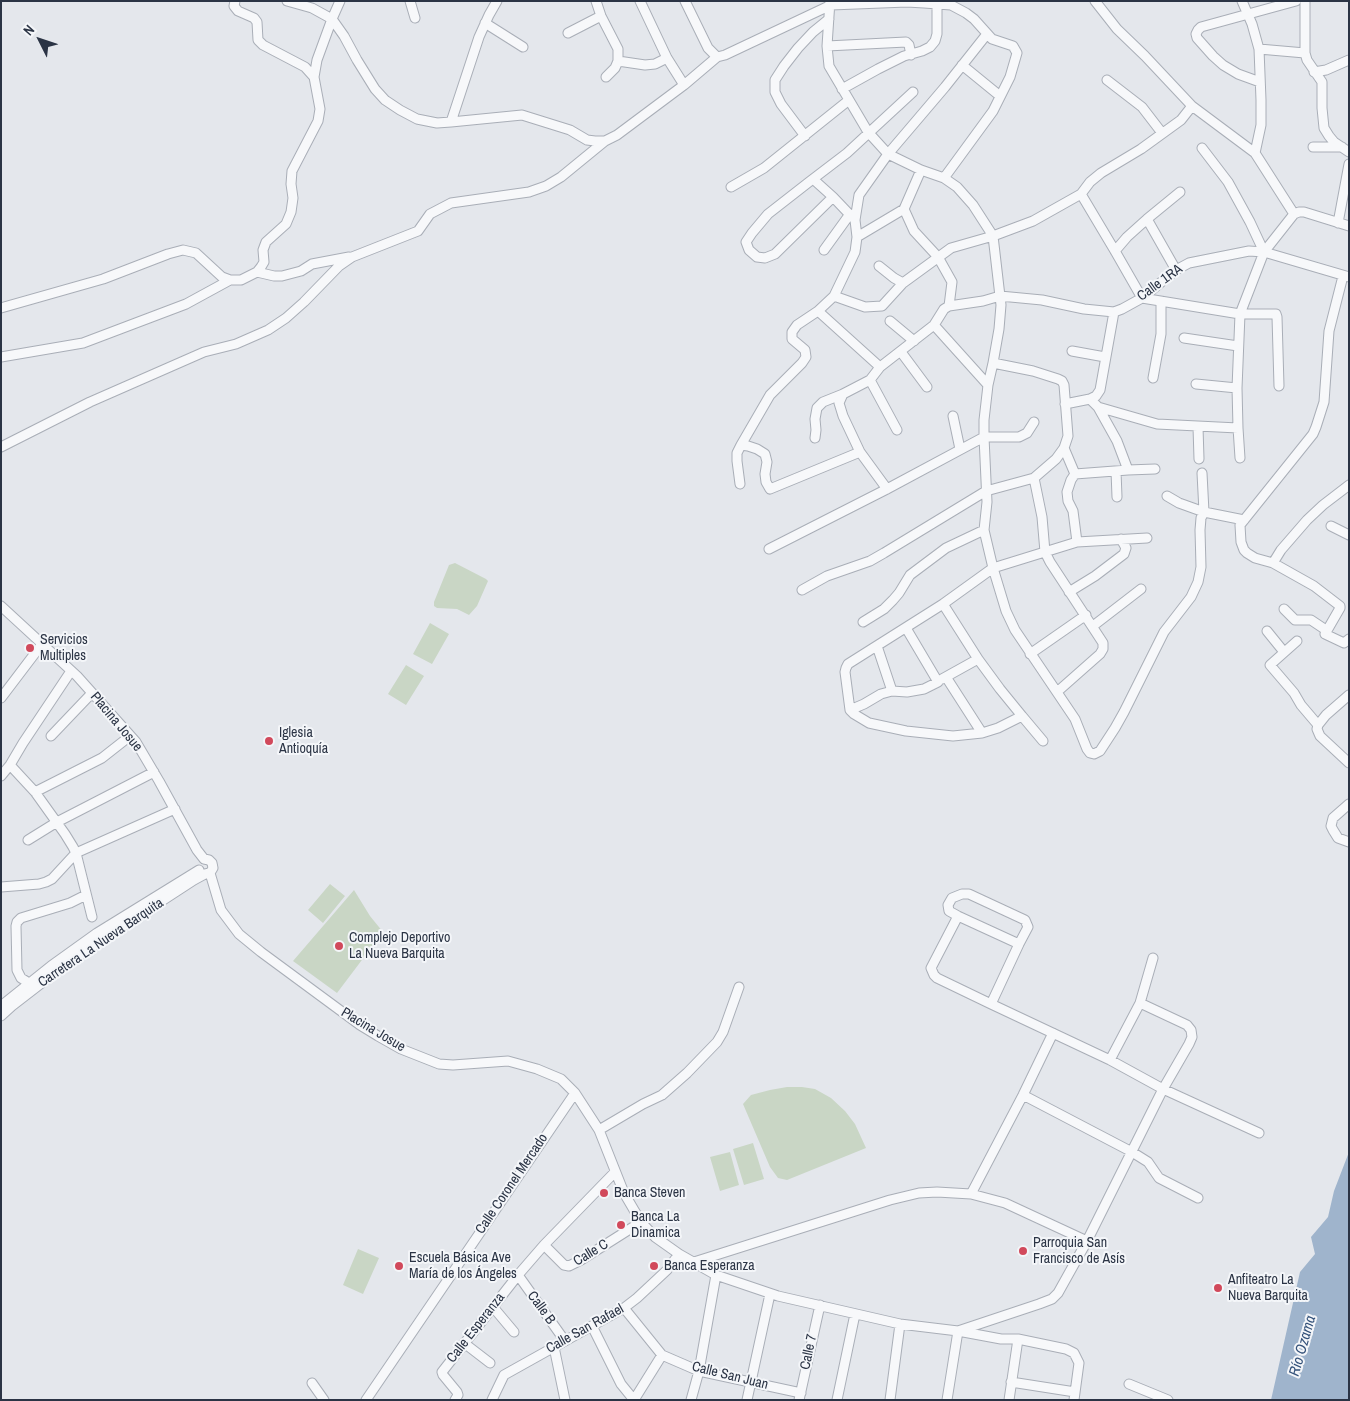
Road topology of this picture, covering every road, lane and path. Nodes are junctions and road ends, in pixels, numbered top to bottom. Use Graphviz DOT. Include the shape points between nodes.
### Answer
graph roads {
  1 [pos="236,1"];
  2 [pos="288,1"];
  3 [pos="340,1"];
  4 [pos="410,1"];
  5 [pos="497,1"];
  6 [pos="596,1"];
  7 [pos="640,1"];
  8 [pos="685,1"];
  9 [pos="1095,1"];
  10 [pos="1242,1"];
  11 [pos="1296,1"];
  12 [pos="1305,1"];
  13 [pos="924,2"];
  14 [pos="830,3"];
  15 [pos="937,4"];
  16 [pos="1248,14"];
  17 [pos="601,16"];
  18 [pos="415,18"];
  19 [pos="332,19"];
  20 [pos="829,19"];
  21 [pos="485,23"];
  22 [pos="568,33"];
  23 [pos="987,34"];
  24 [pos="827,46"];
  25 [pos="524,47"];
  26 [pos="1259,49"];
  27 [pos="1305,53"];
  28 [pos="911,55"];
  29 [pos="717,57"];
  30 [pos="667,58"];
  31 [pos="1349,60"];
  32 [pos="618,61"];
  33 [pos="962,65"];
  34 [pos="1314,72"];
  35 [pos="314,77"];
  36 [pos="606,77"];
  37 [pos="1107,80"];
  38 [pos="1260,82"];
  39 [pos="684,85"];
  40 [pos="842,89"];
  41 [pos="913,92"];
  42 [pos="1000,96"];
  43 [pos="849,100"];
  44 [pos="1192,106"];
  45 [pos="451,122"];
  46 [pos="868,132"];
  47 [pos="1162,134"];
  48 [pos="805,136"];
  49 [pos="605,141"];
  50 [pos="1312,147"];
  51 [pos="1202,148"];
  52 [pos="1345,150"];
  53 [pos="1255,153"];
  54 [pos="888,154"];
  55 [pos="1349,164"];
  56 [pos="921,170"];
  57 [pos="944,178"];
  58 [pos="813,179"];
  59 [pos="731,188"];
  60 [pos="1180,192"];
  61 [pos="1081,194"];
  62 [pos="833,197"];
  63 [pos="904,209"];
  64 [pos="1294,214"];
  65 [pos="853,217"];
  66 [pos="1147,219"];
  67 [pos="1338,223"];
  68 [pos="1349,226"];
  69 [pos="993,236"];
  70 [pos="857,237"];
  71 [pos="824,250"];
  72 [pos="1116,251"];
  73 [pos="1264,252"];
  74 [pos="352,257"];
  75 [pos="938,257"];
  76 [pos="879,266"];
  77 [pos="1176,270"];
  78 [pos="257,272"];
  79 [pos="1346,276"];
  80 [pos="230,280"];
  81 [pos="903,283"];
  82 [pos="834,296"];
  83 [pos="1000,296"];
  84 [pos="1142,298"];
  85 [pos="1161,301"];
  86 [pos="949,306"];
  87 [pos="1,308"];
  88 [pos="818,312"];
  89 [pos="1114,312"];
  90 [pos="1240,314"];
  91 [pos="890,321"];
  92 [pos="934,325"];
  93 [pos="1184,338"];
  94 [pos="914,341"];
  95 [pos="1238,346"];
  96 [pos="1072,351"];
  97 [pos="901,352"];
  98 [pos="1,357"];
  99 [pos="1105,357"];
  100 [pos="993,363"];
  101 [pos="880,367"];
  102 [pos="1153,378"];
  103 [pos="870,380"];
  104 [pos="1196,384"];
  105 [pos="988,385"];
  106 [pos="1279,386"];
  107 [pos="927,387"];
  108 [pos="1237,388"];
  109 [pos="843,394"];
  110 [pos="1090,399"];
  111 [pos="1065,404"];
  112 [pos="1098,407"];
  113 [pos="953,416"];
  114 [pos="1034,422"];
  115 [pos="1198,427"];
  116 [pos="1238,428"];
  117 [pos="897,430"];
  118 [pos="984,437"];
  119 [pos="815,438"];
  120 [pos="740,445"];
  121 [pos="1,448"];
  122 [pos="1064,448"];
  123 [pos="960,449"];
  124 [pos="860,452"];
  125 [pos="1240,458"];
  126 [pos="1199,459"];
  127 [pos="1155,469"];
  128 [pos="1128,470"];
  129 [pos="1116,471"];
  130 [pos="1202,473"];
  131 [pos="1074,474"];
  132 [pos="1034,478"];
  133 [pos="740,484"];
  134 [pos="1349,485"];
  135 [pos="887,489"];
  136 [pos="986,491"];
  137 [pos="1167,496"];
  138 [pos="1117,497"];
  139 [pos="1204,512"];
  140 [pos="1244,520"];
  141 [pos="1330,526"];
  142 [pos="984,530"];
  143 [pos="1349,535"];
  144 [pos="1147,538"];
  145 [pos="1122,539"];
  146 [pos="1076,542"];
  147 [pos="769,549"];
  148 [pos="1045,552"];
  149 [pos="1273,563"];
  150 [pos="993,568"];
  151 [pos="1140,589"];
  152 [pos="802,590"];
  153 [pos="1069,592"];
  154 [pos="943,604"];
  155 [pos="1,606"];
  156 [pos="1284,608"];
  157 [pos="1086,615"];
  158 [pos="863,622"];
  159 [pos="1093,626"];
  160 [pos="906,628"];
  161 [pos="1326,630"];
  162 [pos="1268,631"];
  163 [pos="1349,639"];
  164 [pos="1297,641"];
  165 [pos="42,644"];
  166 [pos="877,646"];
  167 [pos="1284,652"];
  168 [pos="1030,654"];
  169 [pos="978,659"];
  170 [pos="71,671"];
  171 [pos="942,680"];
  172 [pos="5,685"];
  173 [pos="892,691"];
  174 [pos="1057,692"];
  175 [pos="92,693"];
  176 [pos="1349,695"];
  177 [pos="1,698"];
  178 [pos="850,710"];
  179 [pos="1022,716"];
  180 [pos="1318,725"];
  181 [pos="982,733"];
  182 [pos="51,736"];
  183 [pos="130,736"];
  184 [pos="1043,741"];
  185 [pos="1349,748"];
  186 [pos="1341,755"];
  187 [pos="1349,763"];
  188 [pos="10,765"];
  189 [pos="154,772"];
  190 [pos="1,776"];
  191 [pos="35,792"];
  192 [pos="1349,804"];
  193 [pos="175,809"];
  194 [pos="57,822"];
  195 [pos="28,840"];
  196 [pos="1349,842"];
  197 [pos="76,853"];
  198 [pos="204,859"];
  199 [pos="204,872"];
  200 [pos="1,887"];
  201 [pos="86,895"];
  202 [pos="958,916"];
  203 [pos="92,917"];
  204 [pos="1019,944"];
  205 [pos="1153,958"];
  206 [pos="29,983"];
  207 [pos="739,987"];
  208 [pos="1140,1003"];
  209 [pos="7,1004"];
  210 [pos="991,1004"];
  211 [pos="1,1016"];
  212 [pos="1053,1033"];
  213 [pos="1110,1060"];
  214 [pos="1164,1089"];
  215 [pos="574,1093"];
  216 [pos="1023,1096"];
  217 [pos="599,1130"];
  218 [pos="1259,1134"];
  219 [pos="1132,1152"];
  220 [pos="615,1172"];
  221 [pos="971,1194"];
  222 [pos="1198,1198"];
  223 [pos="641,1222"];
  224 [pos="1087,1241"];
  225 [pos="544,1245"];
  226 [pos="679,1254"];
  227 [pos="694,1262"];
  228 [pos="518,1275"];
  229 [pos="716,1276"];
  230 [pos="770,1294"];
  231 [pos="820,1305"];
  232 [pos="493,1307"];
  233 [pos="624,1308"];
  234 [pos="855,1314"];
  235 [pos="900,1324"];
  236 [pos="592,1326"];
  237 [pos="958,1331"];
  238 [pos="514,1332"];
  239 [pos="1018,1339"];
  240 [pos="565,1341"];
  241 [pos="464,1343"];
  242 [pos="554,1347"];
  243 [pos="662,1355"];
  244 [pos="490,1362"];
  245 [pos="699,1371"];
  246 [pos="751,1382"];
  247 [pos="1011,1382"];
  248 [pos="312,1383"];
  249 [pos="1129,1384"];
  250 [pos="800,1396"];
  251 [pos="1074,1396"];
  252 [pos="324,1400"];
  253 [pos="366,1400"];
  254 [pos="455,1400"];
  255 [pos="492,1400"];
  256 [pos="565,1400"];
  257 [pos="634,1400"];
  258 [pos="690,1400"];
  259 [pos="747,1400"];
  260 [pos="837,1400"];
  261 [pos="890,1400"];
  262 [pos="947,1400"];
  263 [pos="1009,1400"];
  264 [pos="1168,1400"];
  1 -- 35 [label="street" via="234,6 238,11 257,22 258,40 263,45 305,67"];
  2 -- 19 [label="street" via="312,8"];
  3 -- 19 [label="street"];
  4 -- 18 [label="street"];
  5 -- 21 [label="street"];
  6 -- 17 [label="street"];
  7 -- 30 [label="street"];
  8 -- 29 [label="street" via="708,48"];
  9 -- 44 [label="street" via="1123,36"];
  10 -- 16 [label="street"];
  11 -- 16 [label="street"];
  12 -- 27 [label="street"];
  13 -- 14 [label="street"];
  13 -- 15 [label="street"];
  14 -- 20 [label="street"];
  14 -- 29 [label="street"];
  15 -- 23 [label="street" via="966,12"];
  15 -- 28 [label="street" via="935,41 922,52"];
  16 -- 26 [label="street"];
  16 -- 38 [label="street" via="1201,27 1196,34 1223,65"];
  17 -- 22 [label="street"];
  17 -- 32 [label="street" via="618,49"];
  19 -- 35 [label="street"];
  19 -- 45 [label="street" via="385,100 417,119"];
  20 -- 24 [label="street"];
  20 -- 48 [label="street" via="798,48 775,80 775,92 781,104"];
  21 -- 25 [label="street"];
  21 -- 45 [label="street"];
  23 -- 33 [label="street"];
  23 -- 42 [label="street" via="1013,46 1017,53"];
  24 -- 28 [label="street" via="906,42"];
  24 -- 40 [label="street" via="829,66"];
  26 -- 27 [label="street"];
  26 -- 38 [label="street"];
  27 -- 34 [label="street"];
  28 -- 40 [label="street"];
  29 -- 39 [label="street"];
  30 -- 32 [label="street" via="645,65"];
  30 -- 39 [label="street"];
  31 -- 34 [label="street"];
  32 -- 36 [label="street"];
  33 -- 42 [label="street"];
  33 -- 54 [label="street"];
  34 -- 52 [label="street" via="1323,84 1324,128"];
  35 -- 78 [label="street" via="320,109 318,121 292,170 293,198 289,219 266,242 264,262"];
  37 -- 47 [label="street" via="1142,107"];
  38 -- 53 [label="street" via="1261,125"];
  39 -- 49 [label="street"];
  40 -- 43 [label="street"];
  41 -- 46 [label="street"];
  42 -- 57 [label="street"];
  43 -- 46 [label="street"];
  43 -- 48 [label="street"];
  44 -- 47 [label="street"];
  44 -- 53 [label="street"];
  45 -- 49 [label="street" via="522,115 570,130 587,140"];
  46 -- 54 [label="street"];
  46 -- 58 [label="street"];
  47 -- 61 [label="street" via="1101,173"];
  48 -- 59 [label="street" via="764,168"];
  49 -- 74 [label="street" via="546,186 529,192 451,204 430,214 418,230"];
  50 -- 52 [label="street"];
  51 -- 73 [label="street" via="1228,182"];
  53 -- 64 [label="street"];
  54 -- 56 [label="street"];
  54 -- 65 [label="street" via="860,195"];
  55 -- 67 [label="street"];
  56 -- 57 [label="street"];
  56 -- 63 [label="street"];
  57 -- 69 [label="street" via="973,205"];
  58 -- 62 [label="street"];
  58 -- 62 [label="street" via="768,214 746,242 749,250 757,257 775,254"];
  60 -- 66 [label="street"];
  61 -- 69 [label="street" via="1033,221"];
  61 -- 72 [label="street"];
  62 -- 65 [label="street"];
  63 -- 70 [label="street"];
  63 -- 75 [label="street" via="914,231"];
  64 -- 67 [label="street" via="1304,212"];
  64 -- 73 [label="street"];
  65 -- 70 [label="street"];
  65 -- 71 [label="street"];
  66 -- 72 [label="street"];
  66 -- 77 [label="street"];
  67 -- 68 [label="street"];
  69 -- 75 [label="street" via="954,246"];
  69 -- 83 [label="street"];
  70 -- 82 [label="street" via="855,252"];
  72 -- 84 [label="street"];
  73 -- 77 [label="street, Calle 1RA" via="1189,263"];
  73 -- 79 [label="street, Calle 1RA"];
  73 -- 90 [label="street"];
  74 -- 78 [label="street" via="312,264 282,276"];
  74 -- 121 [label="street" via="298,308 268,330 236,344 204,352 90,402"];
  75 -- 81 [label="street"];
  75 -- 86 [label="street" via="953,283"];
  76 -- 81 [label="street"];
  77 -- 84 [label="street, Calle 1RA"];
  78 -- 80 [label="street" via="241,280"];
  79 -- 140 [label="street" via="1329,331 1324,402 1316,427"];
  80 -- 87 [label="street" via="222,277 196,253 183,250 102,279"];
  80 -- 98 [label="street" via="186,304 83,343"];
  81 -- 82 [label="street" via="886,304 878,307 865,307"];
  82 -- 88 [label="street"];
  83 -- 86 [label="street"];
  83 -- 89 [label="street"];
  83 -- 100 [label="street"];
  84 -- 85 [label="street"];
  84 -- 89 [label="street, Calle 1RA"];
  85 -- 90 [label="street"];
  85 -- 102 [label="street" via="1161,334"];
  86 -- 92 [label="street"];
  88 -- 101 [label="street"];
  88 -- 120 [label="street" via="792,332 792,339 805,350 802,364 770,395"];
  89 -- 99 [label="street"];
  90 -- 95 [label="street"];
  90 -- 106 [label="street" via="1276,314"];
  91 -- 94 [label="street"];
  92 -- 94 [label="street"];
  92 -- 105 [label="street"];
  93 -- 95 [label="street"];
  94 -- 97 [label="street"];
  95 -- 108 [label="street"];
  96 -- 99 [label="street"];
  97 -- 101 [label="street"];
  97 -- 107 [label="street"];
  99 -- 110 [label="street" via="1100,390"];
  100 -- 105 [label="street"];
  100 -- 111 [label="street" via="1058,379 1064,385"];
  101 -- 103 [label="street"];
  103 -- 109 [label="street"];
  103 -- 117 [label="street"];
  104 -- 108 [label="street"];
  105 -- 118 [label="street"];
  108 -- 116 [label="street"];
  109 -- 119 [label="street" via="817,408"];
  109 -- 124 [label="street" via="839,403"];
  110 -- 111 [label="street"];
  110 -- 112 [label="street"];
  111 -- 122 [label="street" via="1068,436"];
  112 -- 115 [label="street" via="1157,424"];
  112 -- 128 [label="street" via="1117,440"];
  113 -- 123 [label="street"];
  114 -- 118 [label="street" via="1028,433 1019,437"];
  115 -- 116 [label="street"];
  115 -- 126 [label="street"];
  116 -- 125 [label="street"];
  118 -- 123 [label="street"];
  118 -- 136 [label="street"];
  120 -- 124 [label="street" via="765,454 766,482 770,489"];
  120 -- 133 [label="street" via="737,461"];
  122 -- 131 [label="street"];
  122 -- 132 [label="street"];
  123 -- 135 [label="street"];
  124 -- 135 [label="street"];
  127 -- 128 [label="street"];
  128 -- 129 [label="street"];
  129 -- 131 [label="street"];
  129 -- 138 [label="street"];
  130 -- 139 [label="street"];
  131 -- 146 [label="street" via="1070,480 1068,501 1073,511"];
  132 -- 136 [label="street"];
  132 -- 148 [label="street"];
  134 -- 149 [label="street" via="1307,520"];
  135 -- 147 [label="street"];
  136 -- 142 [label="street"];
  136 -- 152 [label="street" via="870,561 827,576"];
  137 -- 139 [label="street"];
  139 -- 140 [label="street"];
  139 -- 174 [label="street" via="1198,582 1191,597 1164,632 1124,712 1100,751 1094,754 1087,749 1075,718"];
  140 -- 149 [label="street" via="1240,525 1244,550 1255,558"];
  141 -- 143 [label="street"];
  142 -- 150 [label="street"];
  142 -- 158 [label="street" via="946,548 910,575 893,600"];
  144 -- 145 [label="street"];
  145 -- 146 [label="street"];
  145 -- 153 [label="street" via="1126,548 1124,554"];
  146 -- 148 [label="street"];
  148 -- 150 [label="street"];
  148 -- 153 [label="street"];
  149 -- 161 [label="street" via="1314,586 1340,606"];
  150 -- 154 [label="street"];
  150 -- 168 [label="street" via="1006,611"];
  151 -- 159 [label="street"];
  153 -- 157 [label="street"];
  154 -- 160 [label="street"];
  154 -- 169 [label="street"];
  155 -- 165 [label="street, Placina Josue"];
  156 -- 161 [label="street" via="1295,619 1311,620"];
  157 -- 159 [label="street"];
  157 -- 168 [label="street"];
  159 -- 174 [label="street" via="1103,649"];
  160 -- 166 [label="street"];
  160 -- 171 [label="street"];
  161 -- 163 [label="street" via="1325,634 1344,644"];
  162 -- 167 [label="street"];
  164 -- 167 [label="street"];
  165 -- 170 [label="street, Placina Josue"];
  165 -- 172 [label="street"];
  166 -- 173 [label="street"];
  166 -- 178 [label="street" via="846,668"];
  167 -- 180 [label="street" via="1270,665"];
  168 -- 174 [label="street"];
  169 -- 171 [label="street"];
  169 -- 179 [label="street"];
  170 -- 175 [label="street, Placina Josue"];
  170 -- 188 [label="street"];
  171 -- 173 [label="street" via="924,689"];
  171 -- 181 [label="street"];
  172 -- 177 [label="street"];
  173 -- 178 [label="street"];
  175 -- 182 [label="street"];
  175 -- 183 [label="street, Placina Josue"];
  176 -- 180 [label="street"];
  178 -- 181 [label="street" via="869,723 906,731 953,736"];
  179 -- 181 [label="street"];
  179 -- 184 [label="street"];
  180 -- 186 [label="street" via="1320,736"];
  183 -- 189 [label="street, Placina Josue"];
  183 -- 191 [label="street" via="102,758"];
  185 -- 186 [label="street"];
  186 -- 187 [label="street"];
  188 -- 190 [label="street"];
  188 -- 191 [label="street"];
  189 -- 193 [label="street, Placina Josue"];
  189 -- 194 [label="street"];
  191 -- 194 [label="street"];
  192 -- 196 [label="street" via="1333,818 1331,826 1338,838"];
  193 -- 197 [label="street"];
  193 -- 198 [label="street, Placina Josue"];
  194 -- 195 [label="street"];
  194 -- 197 [label="street"];
  197 -- 200 [label="street" via="46,882"];
  197 -- 201 [label="street"];
  198 -- 199 [label="street" via="200,862"];
  198 -- 199 [label="street, Placina Josue" via="210,860 213,868"];
  199 -- 206 [label="street, Carretera La Nueva Barquita" via="96,933"];
  199 -- 209 [label="street, Carretera La Nueva Barquita"];
  199 -- 215 [label="street, Placina Josue" via="221,910 239,934 360,1025 401,1050 439,1064 508,1061 561,1079"];
  201 -- 203 [label="street"];
  201 -- 206 [label="street" via="17,922 17,970"];
  202 -- 204 [label="street"];
  202 -- 204 [label="street" via="950,912 948,904 952,898 969,894 1025,920 1028,927"];
  202 -- 210 [label="street" via="932,971 937,978"];
  204 -- 210 [label="street"];
  205 -- 208 [label="street"];
  206 -- 209 [label="street, Carretera La Nueva Barquita"];
  207 -- 217 [label="street" via="717,1042 687,1073 662,1095"];
  208 -- 213 [label="street"];
  208 -- 214 [label="street" via="1187,1025 1191,1030 1189,1044"];
  209 -- 211 [label="street, Carretera La Nueva Barquita"];
  210 -- 212 [label="street"];
  212 -- 213 [label="street"];
  212 -- 216 [label="street"];
  213 -- 214 [label="street"];
  214 -- 218 [label="street"];
  214 -- 219 [label="street"];
  215 -- 217 [label="street, Placina Josue"];
  215 -- 253 [label="street, Calle Coronel Mercado"];
  216 -- 219 [label="street"];
  216 -- 221 [label="street"];
  217 -- 220 [label="street, Placina Josue"];
  219 -- 222 [label="street" via="1148,1162 1159,1178"];
  219 -- 224 [label="street"];
  220 -- 223 [label="street, Placina Josue"];
  220 -- 225 [label="street, Calle Esperanza"];
  221 -- 224 [label="street" via="1005,1203"];
  221 -- 227 [label="street" via="919,1193 890,1200"];
  223 -- 225 [label="street, Calle C" via="569,1266"];
  223 -- 226 [label="street, Placina Josue"];
  224 -- 237 [label="street" via="1052,1299"];
  225 -- 228 [label="street, Calle Esperanza"];
  226 -- 227 [label="street, Placina Josue"];
  226 -- 233 [label="street, Calle San Rafael" via="667,1270"];
  227 -- 229 [label="street, Placina Josue"];
  228 -- 232 [label="street, Calle Esperanza"];
  228 -- 240 [label="street, Calle B"];
  229 -- 230 [label="street, Placina Josue"];
  229 -- 245 [label="street"];
  230 -- 231 [label="street, Placina Josue"];
  230 -- 246 [label="street"];
  231 -- 234 [label="street, Placina Josue"];
  231 -- 250 [label="street, Calle 7"];
  232 -- 238 [label="street"];
  232 -- 241 [label="street, Calle Esperanza"];
  233 -- 236 [label="street, Calle San Rafael"];
  233 -- 243 [label="street, Calle San Juan"];
  234 -- 235 [label="street, Placina Josue"];
  234 -- 260 [label="street"];
  235 -- 237 [label="street, Placina Josue"];
  235 -- 261 [label="street"];
  236 -- 240 [label="street, Calle San Rafael"];
  236 -- 257 [label="street" via="621,1384"];
  237 -- 239 [label="street, Placina Josue"];
  237 -- 262 [label="street"];
  239 -- 247 [label="street"];
  239 -- 251 [label="street, Placina Josue" via="1066,1348 1074,1353 1079,1363"];
  240 -- 242 [label="street, Calle San Rafael"];
  241 -- 244 [label="street"];
  241 -- 254 [label="street, Calle Esperanza" via="442,1373 458,1392"];
  242 -- 255 [label="street, Calle San Rafael" via="504,1375"];
  242 -- 256 [label="street"];
  243 -- 245 [label="street, Calle San Juan"];
  243 -- 257 [label="street"];
  245 -- 246 [label="street, Calle San Juan"];
  245 -- 258 [label="street"];
  246 -- 250 [label="street, Calle San Juan"];
  246 -- 259 [label="street"];
  247 -- 251 [label="street"];
  247 -- 263 [label="street"];
  248 -- 252 [label="street"];
  249 -- 264 [label="street"];
}
